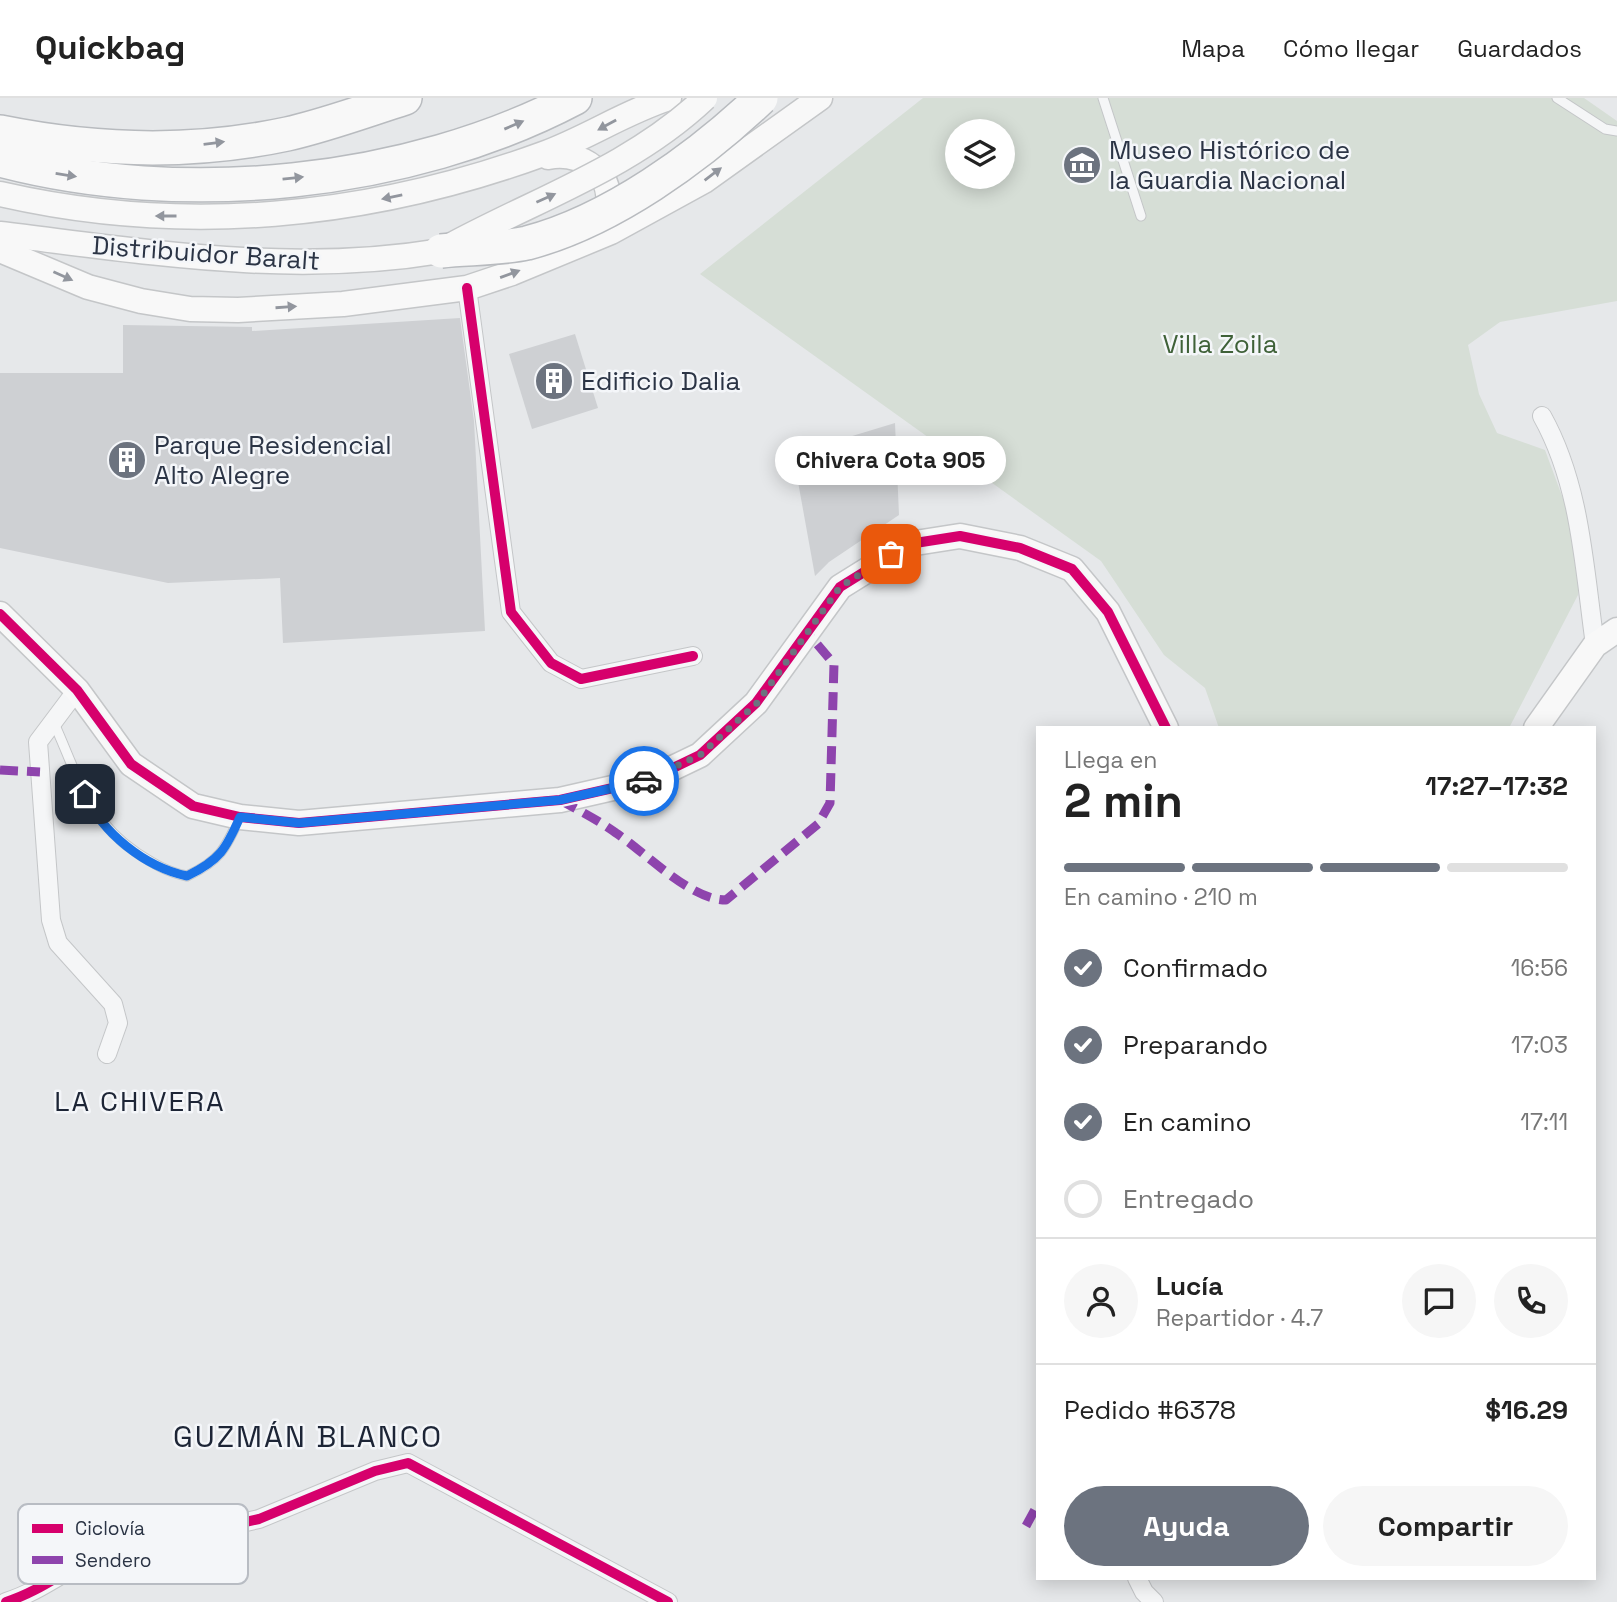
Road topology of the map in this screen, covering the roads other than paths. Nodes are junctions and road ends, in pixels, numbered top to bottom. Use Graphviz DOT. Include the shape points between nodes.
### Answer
graph roads {
  1 [pos="405,98"];
  2 [pos="575,98"];
  3 [pos="669,98"];
  4 [pos="705,98"];
  5 [pos="761,98"];
  6 [pos="820,98"];
  7 [pos="1102,98"];
  8 [pos="1557,98"];
  9 [pos="1617,131"];
  10 [pos="0,132"];
  11 [pos="0,160"];
  12 [pos="523,161"];
  13 [pos="0,194"];
  14 [pos="1141,216"];
  15 [pos="0,234"];
  16 [pos="0,250"];
  17 [pos="442,250"];
  18 [pos="565,251"];
  19 [pos="467,288"];
  20 [pos="1542,416"];
  21 [pos="0,614"];
  22 [pos="1617,630"];
  23 [pos="1595,645"];
  24 [pos="693,656"];
  25 [pos="77,690"];
  26 [pos="54,721"];
  27 [pos="1165,726"];
  28 [pos="1537,726"];
  29 [pos="240,817"];
  30 [pos="107,1054"];
  31 [pos="248,1521"];
  32 [pos="1138,1580"];
  33 [pos="48,1584"];
  34 [pos="6,1602"];
  35 [pos="668,1602"];
  36 [pos="1154,1602"];
  10 -- 1 [label="highway, one-way" via="59,143 182,147 287,134"];
  11 -- 2 [label="highway, one-way" via="46,173 139,183 263,182 348,171 461,144"];
  3 -- 12 [label="main road, one-way" via="618,118 576,142"];
  17 -- 4 [label="main road, Distribuidor Baralt, one-way, bridge" via="601,173 676,125"];
  5 -- 17 [label="highway, bridge" via="722,135 619,204 573,226 525,243"];
  18 -- 6 [label="main road, one-way" via="611,232 704,181"];
  7 -- 14 [label="lane"];
  8 -- 9 [label="lane" via="1605,130"];
  12 -- 13 [label="main road, one-way" via="393,197 299,214 150,216 50,205"];
  12 -- 18 [label="main road" via="557,155 577,158 595,165 607,182 609,201 603,220"];
  15 -- 17 [label="main road, Distribuidor Baralt" via="171,256 292,264 391,259"];
  16 -- 19 [label="main road, one-way" via="88,287 190,309 343,304"];
  19 -- 18 [label="main road, one-way"];
  19 -- 24 [label="street" via="511,612 551,663 581,679"];
  20 -- 23 [label="street" via="1559,447 1577,509"];
  21 -- 25 [label="main road"];
  22 -- 23 [label="main road"];
  23 -- 28 [label="main road"];
  25 -- 26 [label="street"];
  25 -- 29 [label="main road" via="131,764 194,806"];
  26 -- 29 [label="lane" via="92,810 127,846 157,867 187,876 201,869 225,850"];
  26 -- 30 [label="street" via="38,742 51,920 58,943 113,1004 118,1023"];
  27 -- 29 [label="main road" via="1108,612 1072,569 1020,548 960,536 909,544 840,587 757,703 700,755 648,780 560,800 299,823"];
  31 -- 35 [label="street" via="374,1471 408,1463"];
  32 -- 36 [label="street"];
  33 -- 34 [label="street"];
}
